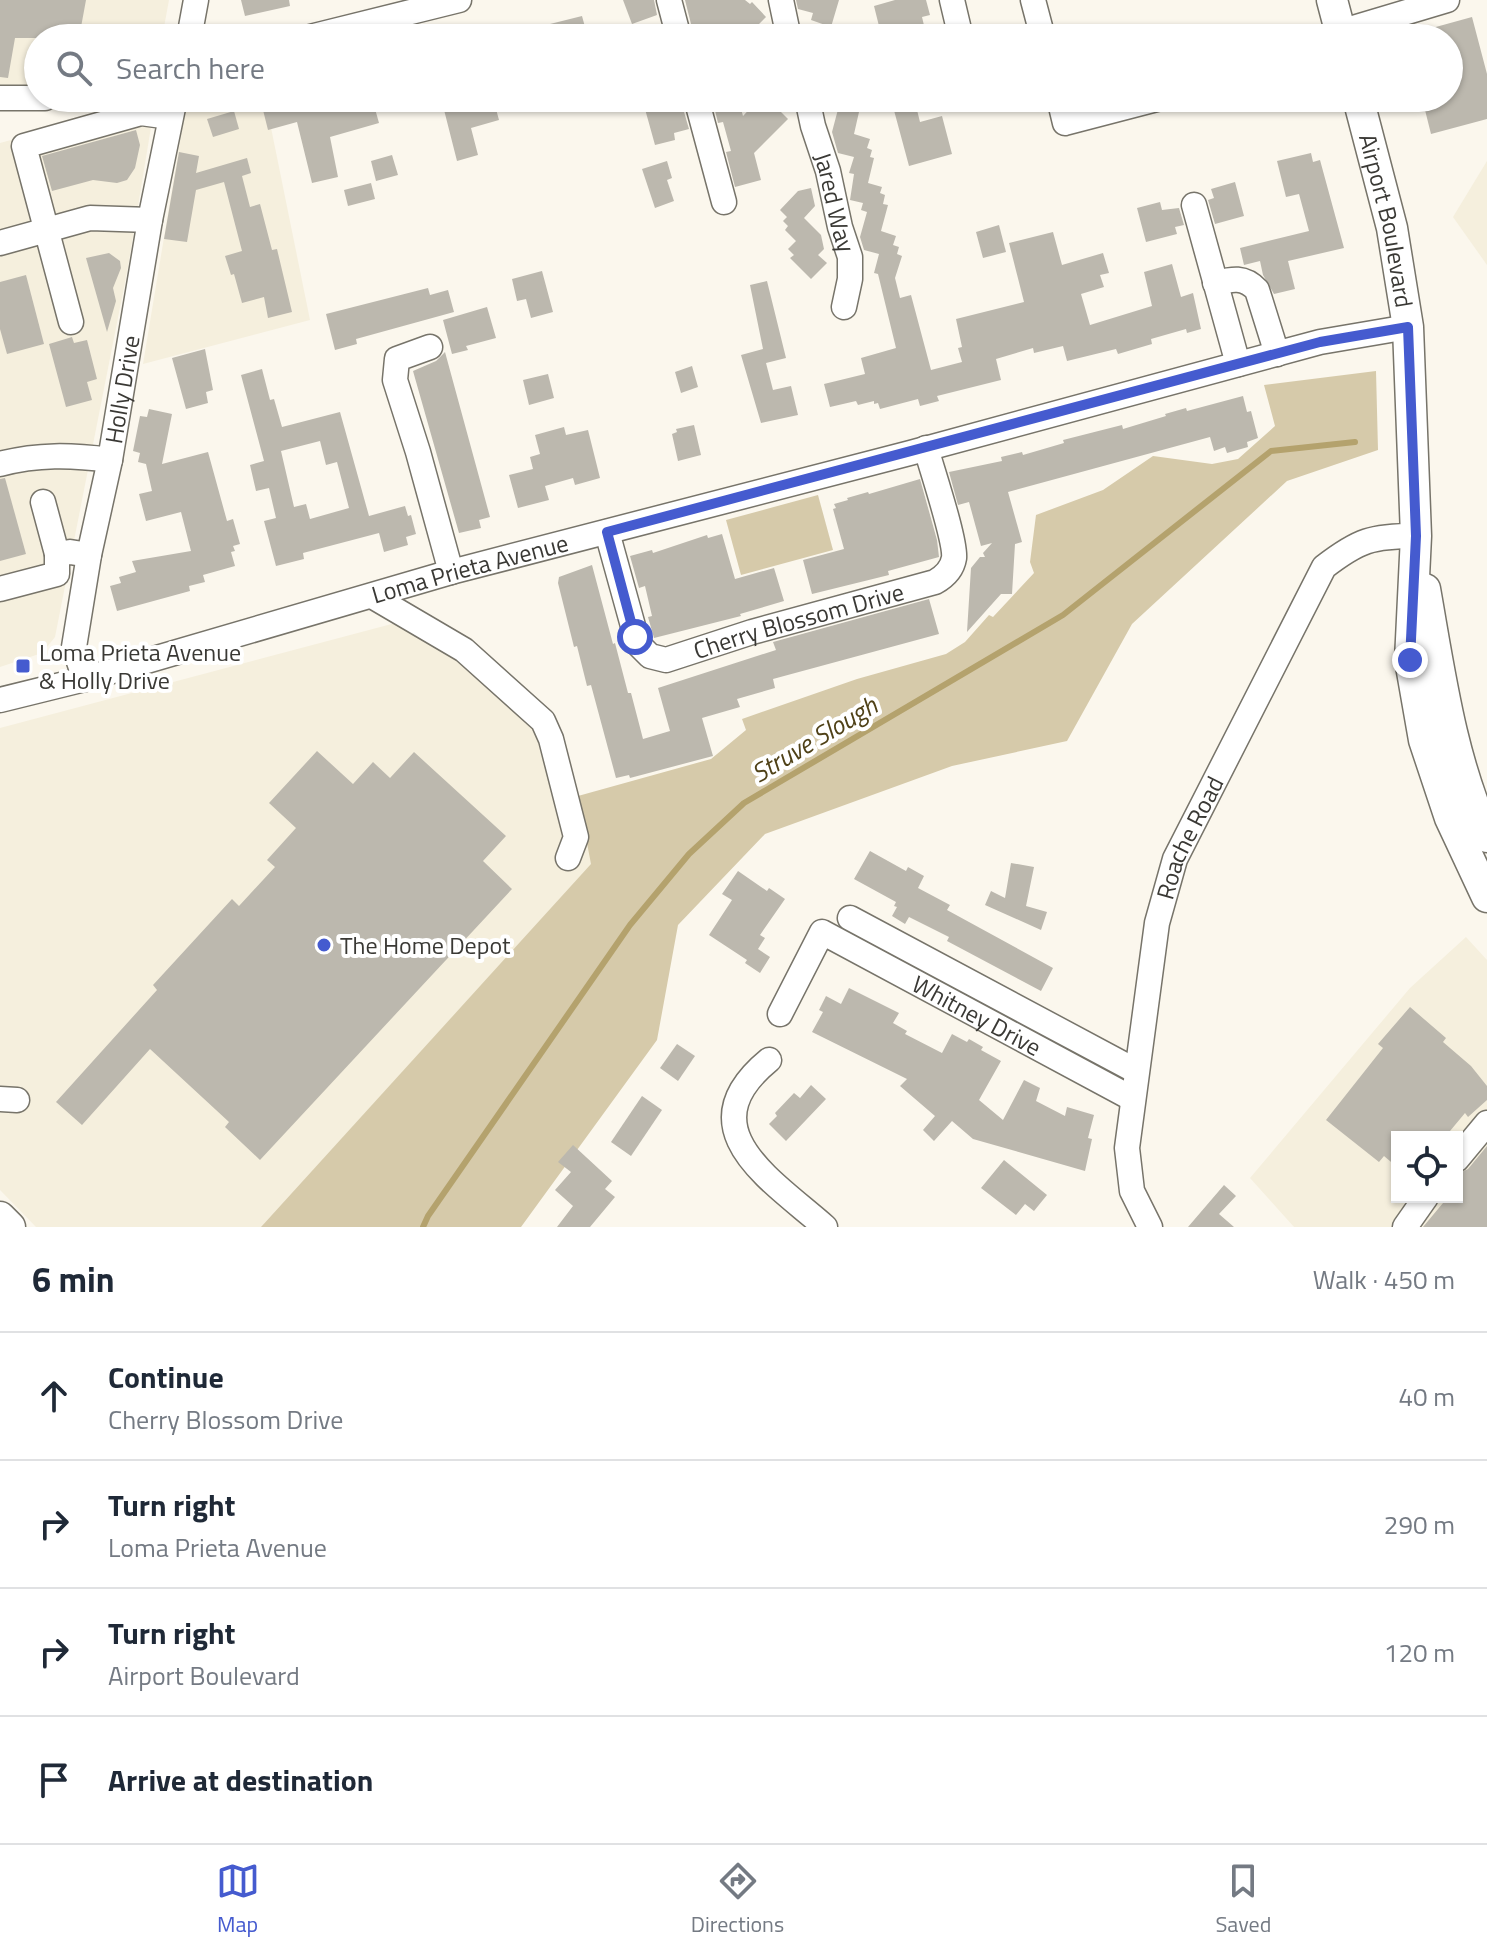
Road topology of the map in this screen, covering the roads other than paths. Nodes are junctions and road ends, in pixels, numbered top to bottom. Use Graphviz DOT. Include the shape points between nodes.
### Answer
graph roads {
  1 [pos="196,0"];
  2 [pos="459,0"];
  3 [pos="669,0"];
  4 [pos="781,0"];
  5 [pos="952,0"];
  6 [pos="1033,0"];
  7 [pos="1332,0"];
  8 [pos="1447,0"];
  9 [pos="403,7"];
  10 [pos="192,24"];
  11 [pos="350,24"];
  12 [pos="675,24"];
  13 [pos="786,24"];
  14 [pos="958,24"];
  15 [pos="1039,24"];
  16 [pos="1338,24"];
  17 [pos="1374,24"];
  18 [pos="0,98"];
  19 [pos="24,98"];
  20 [pos="147,112"];
  21 [pos="172,112"];
  22 [pos="700,112"];
  23 [pos="810,112"];
  24 [pos="1062,112"];
  25 [pos="1107,112"];
  26 [pos="1362,112"];
  27 [pos="724,202"];
  28 [pos="1194,205"];
  29 [pos="150,220"];
  30 [pos="46,231"];
  31 [pos="0,243"];
  32 [pos="1215,283"];
  33 [pos="844,307"];
  34 [pos="71,322"];
  35 [pos="1408,327"];
  36 [pos="430,347"];
  37 [pos="1277,354"];
  38 [pos="1238,364"];
  39 [pos="926,448"];
  40 [pos="110,460"];
  41 [pos="0,464"];
  42 [pos="43,502"];
  43 [pos="607,532"];
  44 [pos="1416,536"];
  45 [pos="57,554"];
  46 [pos="89,555"];
  47 [pos="451,572"];
  48 [pos="0,589"];
  49 [pos="372,596"];
  50 [pos="85,679"];
  51 [pos="0,700"];
  52 [pos="1487,837"];
  53 [pos="568,858"];
  54 [pos="1487,897"];
  55 [pos="850,918"];
  56 [pos="780,1014"];
  57 [pos="769,1060"];
  58 [pos="1136,1071"];
  59 [pos="1133,1099"];
  60 [pos="1487,1123"];
  61 [pos="1463,1152"];
  62 [pos="1422,1203"];
  63 [pos="0,1217"];
  64 [pos="10,1227"];
  65 [pos="825,1227"];
  66 [pos="1150,1227"];
  67 [pos="1405,1227"];
  1 -- 10 [label="street"];
  2 -- 9 [label="street"];
  3 -- 12 [label="street"];
  4 -- 13 [label="street"];
  5 -- 14 [label="street"];
  6 -- 15 [label="street"];
  7 -- 16 [label="main road"];
  8 -- 17 [label="street"];
  9 -- 11 [label="street"];
  18 -- 19 [label="street"];
  20 -- 30 [label="street" via="24,146"];
  21 -- 29 [label="street, Holly Drive"];
  22 -- 27 [label="street"];
  23 -- 33 [label="street, Jared Way" via="850,257"];
  24 -- 25 [label="street" via="1065,123"];
  26 -- 35 [label="main road, Airport Boulevard" via="1392,228"];
  28 -- 32 [label="street"];
  29 -- 30 [label="street" via="90,218"];
  29 -- 40 [label="street, Holly Drive"];
  30 -- 31 [label="street"];
  30 -- 34 [label="street"];
  32 -- 37 [label="street" via="1236,278 1257,290"];
  32 -- 38 [label="street"];
  35 -- 37 [label="street, Loma Prieta Avenue"];
  35 -- 44 [label="main road, Airport Boulevard"];
  36 -- 47 [label="street" via="397,359 395,380"];
  37 -- 38 [label="street, Loma Prieta Avenue"];
  38 -- 39 [label="street, Loma Prieta Avenue"];
  39 -- 43 [label="street, Loma Prieta Avenue"];
  39 -- 43 [label="street, Cherry Blossom Drive" via="954,548 945,576 673,658 655,658 638,644"];
  40 -- 41 [label="street" via="42,456"];
  40 -- 46 [label="street, Holly Drive"];
  42 -- 45 [label="street"];
  43 -- 47 [label="street, Loma Prieta Avenue"];
  44 -- 52 [label="main road, Airport Boulevard" via="1451,734"];
  44 -- 54 [label="main road, Airport Boulevard" via="1410,660 1424,740 1450,818"];
  44 -- 58 [label="street, Roache Road" via="1379,536 1349,548 1324,567 1175,859 1157,923"];
  45 -- 46 [label="street"];
  45 -- 48 [label="street" via="57,574"];
  46 -- 50 [label="street, Holly Drive" via="74,647"];
  47 -- 49 [label="street, Loma Prieta Avenue"];
  49 -- 50 [label="street, Loma Prieta Avenue"];
  49 -- 53 [label="street" via="464,650 543,721 576,837"];
  50 -- 51 [label="street, Loma Prieta Avenue"];
  55 -- 58 [label="street"];
  56 -- 59 [label="street, Whitney Drive" via="822,932"];
  57 -- 65 [label="street" via="753,1073 738,1099 736,1137 757,1166"];
  58 -- 59 [label="street, Roache Road"];
  59 -- 66 [label="street, Roache Road" via="1129,1178"];
  60 -- 61 [label="street"];
  62 -- 67 [label="street"];
  63 -- 64 [label="main road"];
}
